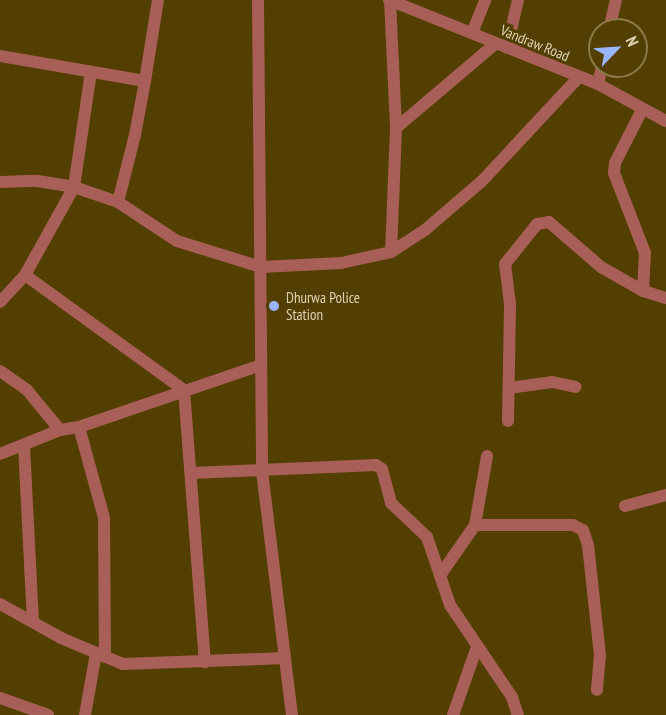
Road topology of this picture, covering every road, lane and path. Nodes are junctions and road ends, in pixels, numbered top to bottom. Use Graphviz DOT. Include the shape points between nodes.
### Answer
graph roads {
  1 [pos="158,0"];
  2 [pos="258,0"];
  3 [pos="389,0"];
  4 [pos="485,0"];
  5 [pos="518,0"];
  6 [pos="616,0"];
  7 [pos="612,18"];
  8 [pos="472,33"];
  9 [pos="495,44"];
  10 [pos="507,48"];
  11 [pos="0,56"];
  12 [pos="91,72"];
  13 [pos="579,76"];
  14 [pos="599,78"];
  15 [pos="145,81"];
  16 [pos="598,84"];
  17 [pos="642,110"];
  18 [pos="666,122"];
  19 [pos="396,128"];
  20 [pos="0,182"];
  21 [pos="74,187"];
  22 [pos="118,202"];
  23 [pos="391,252"];
  24 [pos="261,267"];
  25 [pos="24,275"];
  26 [pos="643,291"];
  27 [pos="666,298"];
  28 [pos="0,302"];
  29 [pos="261,365"];
  30 [pos="0,371"];
  31 [pos="575,387"];
  32 [pos="509,388"];
  33 [pos="184,390"];
  34 [pos="508,421"];
  35 [pos="79,427"];
  36 [pos="60,430"];
  37 [pos="24,445"];
  38 [pos="0,454"];
  39 [pos="487,456"];
  40 [pos="262,471"];
  41 [pos="192,472"];
  42 [pos="666,495"];
  43 [pos="625,506"];
  44 [pos="475,525"];
  45 [pos="441,574"];
  46 [pos="0,604"];
  47 [pos="33,622"];
  48 [pos="477,647"];
  49 [pos="100,655"];
  50 [pos="285,658"];
  51 [pos="205,662"];
  52 [pos="597,690"];
  53 [pos="0,698"];
  54 [pos="48,715"];
  55 [pos="85,715"];
  56 [pos="292,715"];
  57 [pos="453,715"];
  58 [pos="518,715"];
  1 -- 15 [label="street"];
  2 -- 24 [label="street"];
  3 -- 8 [label="street, Vandraw Road"];
  3 -- 19 [label="street"];
  4 -- 8 [label="street"];
  5 -- 10 [label="street"];
  6 -- 7 [label="street"];
  8 -- 9 [label="street, Vandraw Road"];
  9 -- 10 [label="street, Vandraw Road"];
  9 -- 19 [label="street"];
  10 -- 13 [label="street, Vandraw Road"];
  11 -- 12 [label="street"];
  12 -- 15 [label="street"];
  12 -- 21 [label="street"];
  13 -- 16 [label="street, Vandraw Road"];
  13 -- 23 [label="street" via="482,182 425,230"];
  14 -- 16 [label="street"];
  15 -- 22 [label="street"];
  16 -- 17 [label="street, Vandraw Road"];
  17 -- 18 [label="street, Vandraw Road"];
  17 -- 26 [label="street" via="615,163 614,173 645,253"];
  19 -- 23 [label="street"];
  20 -- 21 [label="street" via="37,181"];
  21 -- 22 [label="street"];
  21 -- 25 [label="street"];
  22 -- 24 [label="street" via="177,241"];
  23 -- 24 [label="street" via="341,263"];
  24 -- 29 [label="street"];
  25 -- 28 [label="street"];
  25 -- 33 [label="street"];
  26 -- 27 [label="street"];
  26 -- 32 [label="street" via="602,267 549,222 537,224 505,264 510,304"];
  29 -- 33 [label="street"];
  29 -- 40 [label="street"];
  30 -- 36 [label="street" via="27,390"];
  31 -- 32 [label="street" via="552,382"];
  32 -- 34 [label="street"];
  33 -- 35 [label="street"];
  33 -- 41 [label="street"];
  35 -- 36 [label="street"];
  35 -- 49 [label="street" via="104,518"];
  36 -- 37 [label="street"];
  37 -- 38 [label="street"];
  37 -- 47 [label="street"];
  39 -- 44 [label="street"];
  40 -- 41 [label="street"];
  40 -- 45 [label="street" via="379,466 391,503 427,537"];
  40 -- 50 [label="street"];
  41 -- 51 [label="street"];
  42 -- 43 [label="street"];
  44 -- 45 [label="street"];
  44 -- 52 [label="street" via="573,525 583,530 600,655"];
  45 -- 48 [label="street" via="450,605"];
  46 -- 47 [label="street"];
  47 -- 49 [label="street"];
  48 -- 57 [label="street"];
  48 -- 58 [label="street" via="512,697"];
  49 -- 51 [label="street" via="123,664"];
  49 -- 55 [label="street"];
  50 -- 51 [label="street"];
  50 -- 56 [label="street"];
  53 -- 54 [label="street"];
}
